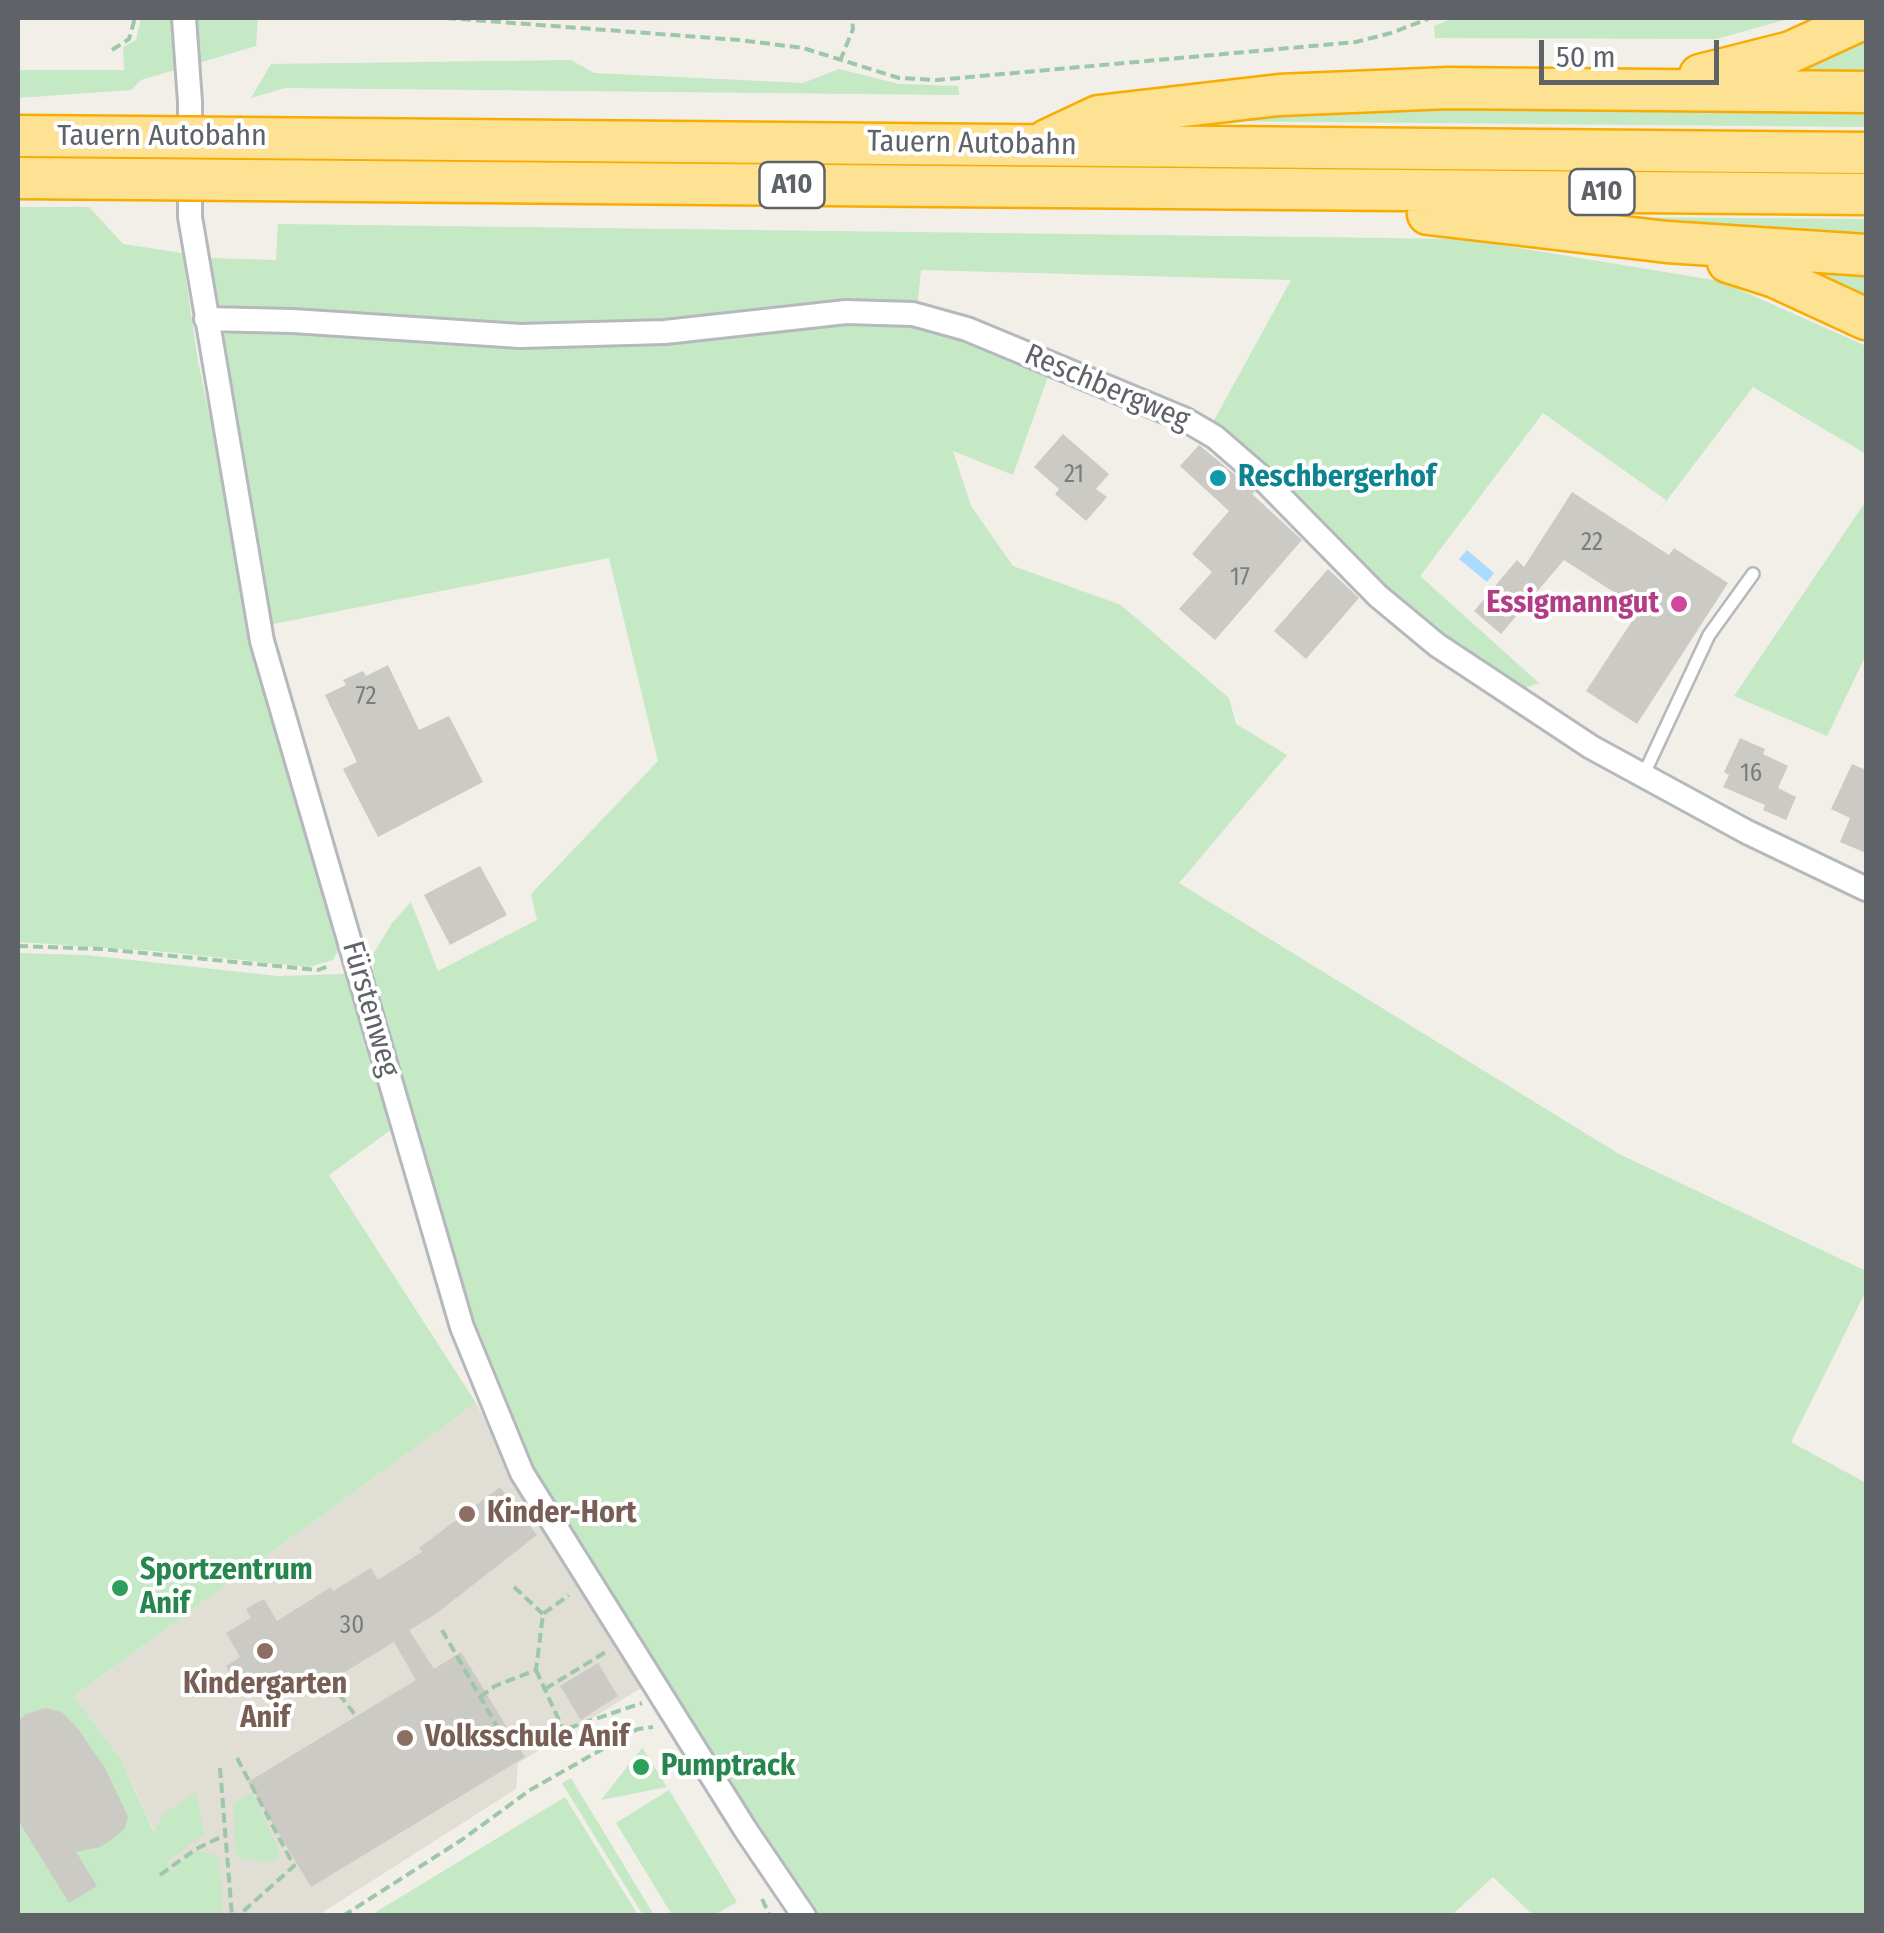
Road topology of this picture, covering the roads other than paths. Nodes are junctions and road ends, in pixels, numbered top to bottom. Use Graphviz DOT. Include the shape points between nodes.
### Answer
graph roads {
  1 [pos="184,18"];
  2 [pos="1865,18"];
  3 [pos="1644,90"];
  4 [pos="1866,92"];
  5 [pos="18,136"];
  6 [pos="1037,145"];
  7 [pos="1866,152"];
  8 [pos="18,178"];
  9 [pos="1338,189"];
  10 [pos="1866,194"];
  11 [pos="1667,242"];
  12 [pos="1866,255"];
  13 [pos="206,319"];
  14 [pos="1866,319"];
  15 [pos="1753,574"];
  16 [pos="1643,776"];
  17 [pos="1866,889"];
  18 [pos="804,1916"];
  1 -- 13 [label="street, Fürstenweg" via="190,217"];
  2 -- 3 [label="highway" via="1791,52"];
  3 -- 4 [label="highway"];
  3 -- 6 [label="highway" via="1279,95 1098,116"];
  5 -- 6 [label="highway, Tauern Autobahn / A10, bridge"];
  6 -- 7 [label="highway, Tauern Autobahn / A10"];
  8 -- 9 [label="highway, Tauern Autobahn / A10, bridge"];
  9 -- 10 [label="highway, Tauern Autobahn / A10"];
  9 -- 11 [label="highway" via="1388,212"];
  11 -- 12 [label="highway"];
  11 -- 14 [label="highway" via="1775,277"];
  13 -- 16 [label="street, Reschbergweg" via="520,336 665,332 846,312 913,314 967,329 1215,437 1436,644"];
  13 -- 18 [label="street, Fürstenweg" via="262,641 462,1327 522,1474"];
  15 -- 16 [label="lane" via="1709,635"];
  16 -- 17 [label="street, Reschbergweg"];
}
